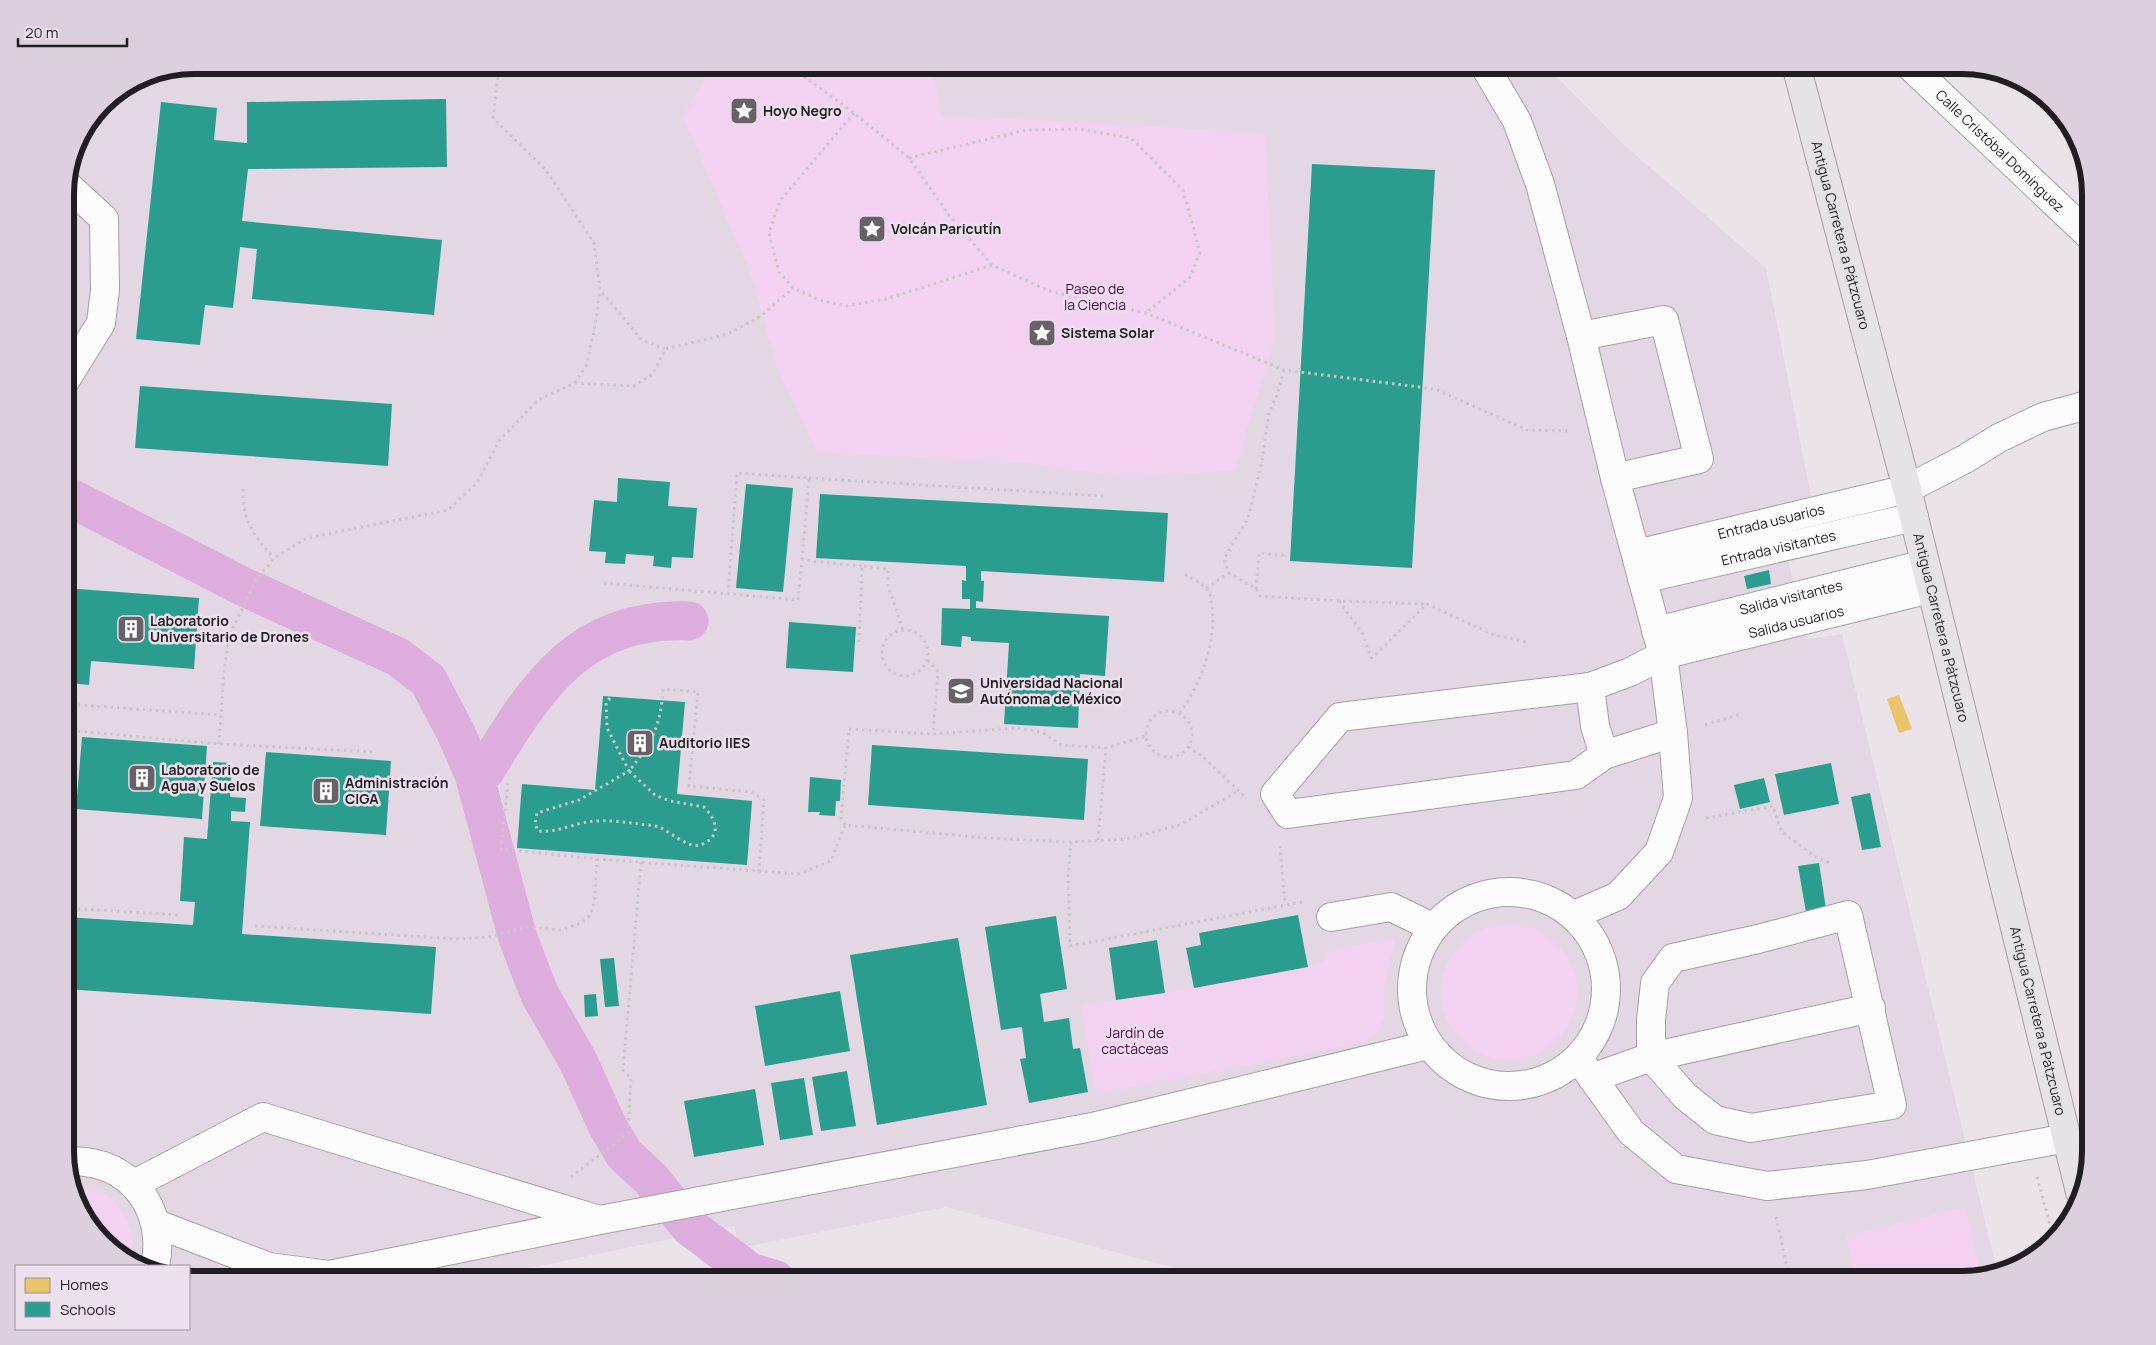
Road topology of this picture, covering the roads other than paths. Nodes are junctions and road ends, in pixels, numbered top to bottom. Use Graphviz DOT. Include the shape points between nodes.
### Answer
graph roads {
  1 [pos="1489,74"];
  2 [pos="1798,74"];
  3 [pos="1918,74"];
  4 [pos="74,191"];
  5 [pos="2082,229"];
  6 [pos="1582,336"];
  7 [pos="74,367"];
  8 [pos="2082,406"];
  9 [pos="1614,478"];
  10 [pos="1907,489"];
  11 [pos="1914,517"];
  12 [pos="1639,566"];
  13 [pos="1928,577"];
  14 [pos="1660,643"];
  15 [pos="1590,687"];
  16 [pos="1673,733"];
  17 [pos="1604,755"];
  18 [pos="1574,915"];
  19 [pos="1331,917"];
  20 [pos="1432,927"];
  21 [pos="1871,1008"];
  22 [pos="1428,1045"];
  23 [pos="1651,1057"];
  24 [pos="1585,1068"];
  25 [pos="2067,1138"];
  26 [pos="74,1162"];
  27 [pos="2078,1183"];
  28 [pos="135,1186"];
  29 [pos="600,1220"];
  30 [pos="157,1224"];
  31 [pos="156,1265"];
  32 [pos="299,1271"];
  33 [pos="349,1271"];
  1 -- 6 [label="street" via="1517,121 1540,184"];
  2 -- 10 [label="main road, Antigua Carretera a Pátzcuaro"];
  3 -- 5 [label="street, Calle Cristóbal Domínguez"];
  4 -- 7 [label="street" via="104,219 106,290 101,323"];
  6 -- 9 [label="street"];
  6 -- 9 [label="street" via="1664,320 1699,459"];
  8 -- 10 [label="street, Entrada usuarios" via="2043,417"];
  9 -- 12 [label="street"];
  10 -- 11 [label="main road, Antigua Carretera a Pátzcuaro"];
  10 -- 12 [label="street, Entrada usuarios"];
  11 -- 12 [label="street, Entrada visitantes"];
  11 -- 13 [label="main road, Antigua Carretera a Pátzcuaro"];
  12 -- 14 [label="street"];
  13 -- 14 [label="street, Salida usuarios"];
  13 -- 25 [label="main road, Antigua Carretera a Pátzcuaro"];
  14 -- 15 [label="street, Salida usuarios" via="1630,672"];
  14 -- 16 [label="street"];
  15 -- 17 [label="street" via="1595,726"];
  15 -- 17 [label="street, Salida usuarios" via="1340,717 1275,794 1288,814 1576,775"];
  16 -- 17 [label="street"];
  16 -- 18 [label="street" via="1678,798 1659,852 1618,896"];
  18 -- 20 [label="street" via="1547,898 1516,891 1484,894 1456,906"];
  18 -- 24 [label="street" via="1594,940 1606,978 1606,1002"];
  19 -- 20 [label="street" via="1391,907"];
  20 -- 22 [label="street" via="1417,955 1410,986 1414,1017"];
  21 -- 23 [label="street"];
  21 -- 23 [label="street" via="1892,1105 1751,1128 1715,1120 1685,1096"];
  21 -- 23 [label="street" via="1848,915 1673,958 1655,983 1650,1020"];
  22 -- 24 [label="street" via="1448,1065 1472,1080 1500,1086 1528,1084"];
  22 -- 29 [label="street" via="1092,1127"];
  23 -- 24 [label="street"];
  24 -- 25 [label="street" via="1631,1132 1676,1169 1767,1186 1867,1175"];
  25 -- 27 [label="main road, Antigua Carretera a Pátzcuaro"];
  26 -- 28 [label="street" via="112,1169"];
  28 -- 29 [label="street" via="263,1117"];
  28 -- 30 [label="street" via="149,1204"];
  29 -- 33 [label="street"];
  30 -- 31 [label="street"];
  30 -- 32 [label="street" via="269,1267"];
}
